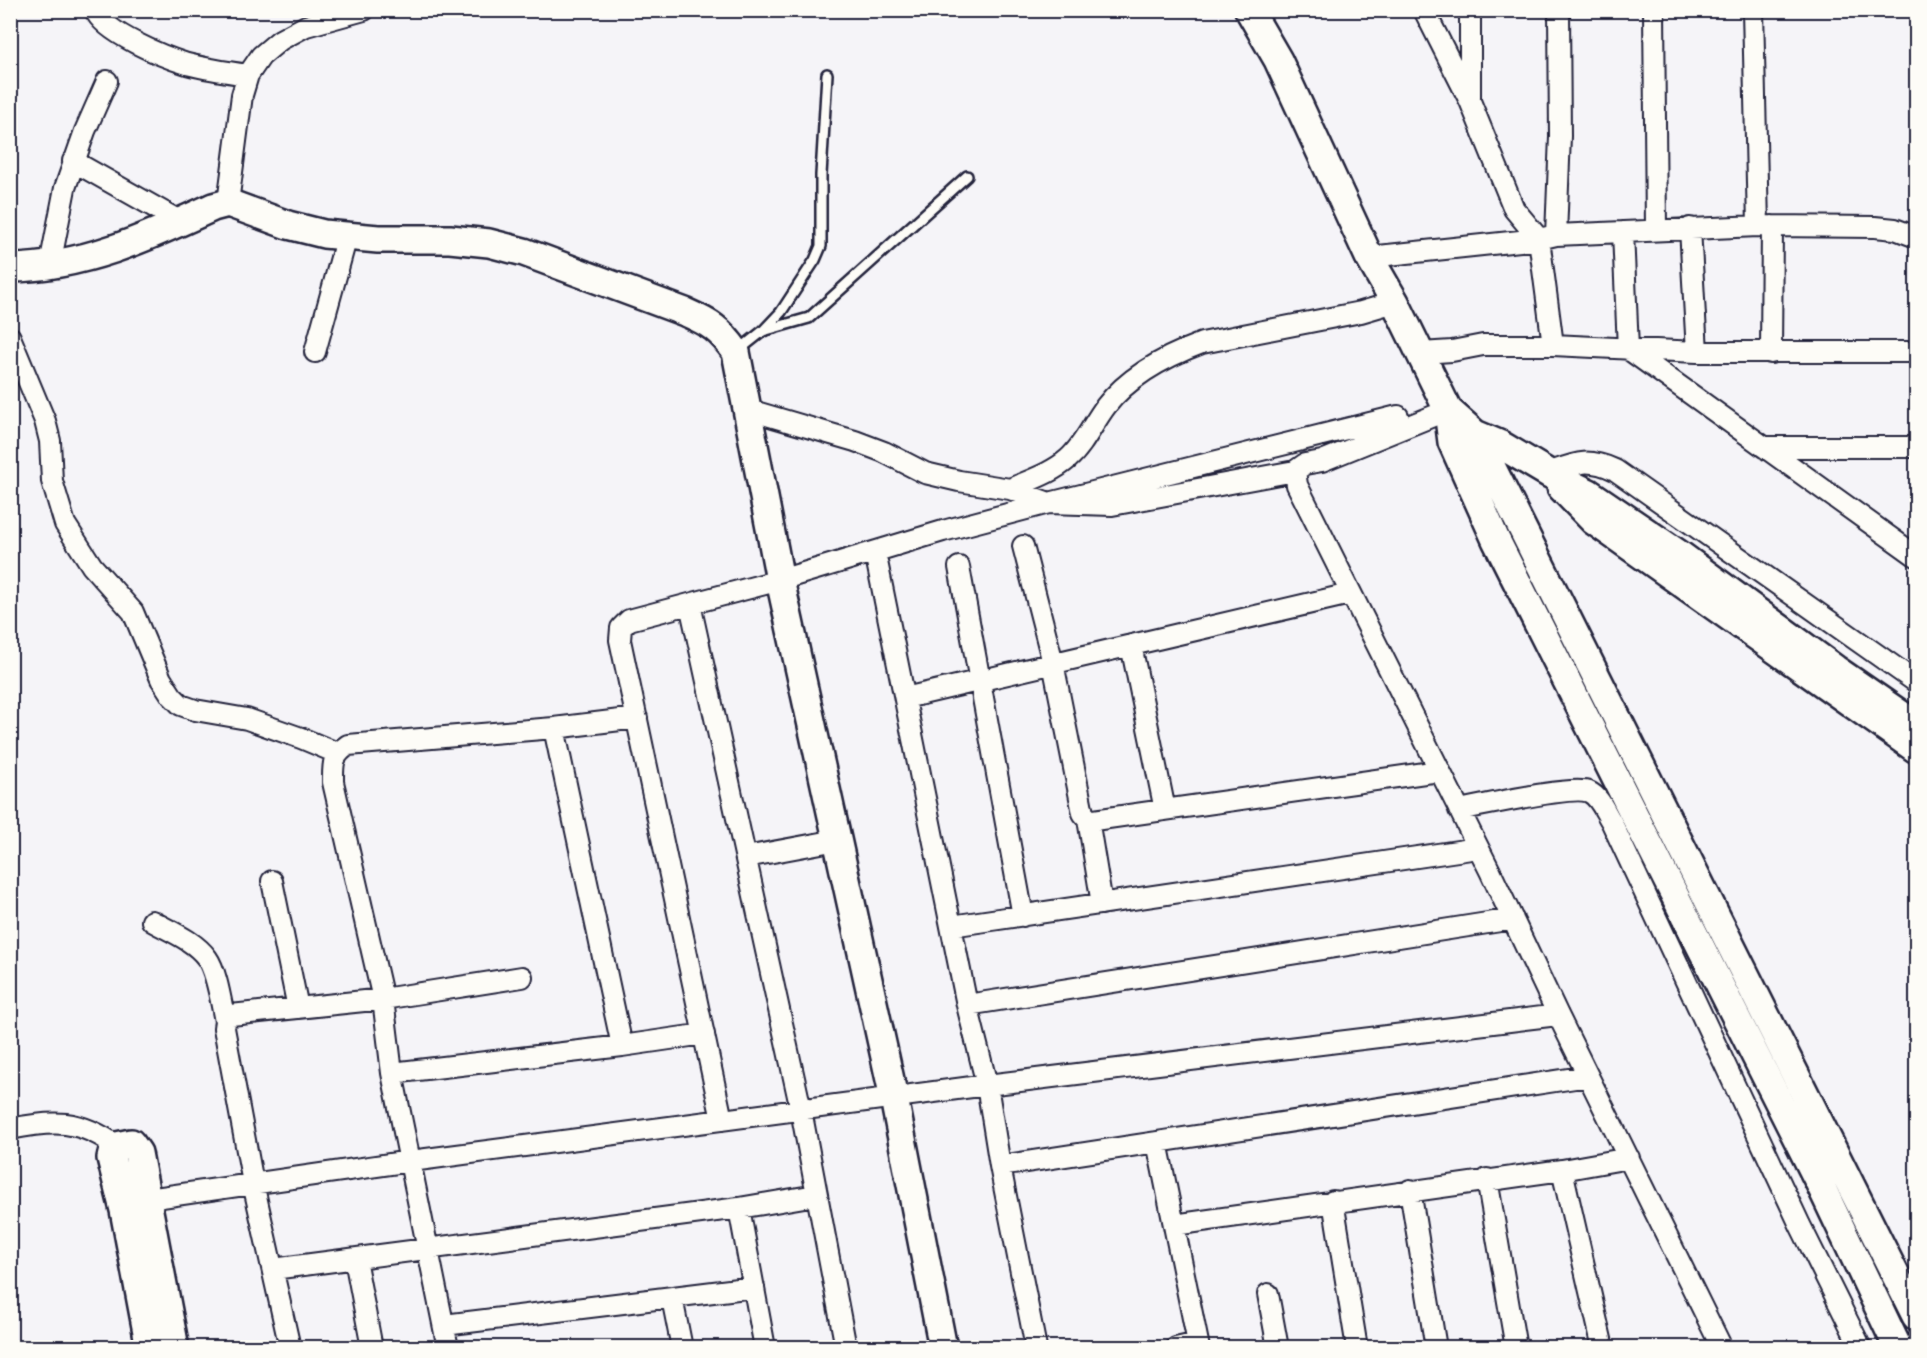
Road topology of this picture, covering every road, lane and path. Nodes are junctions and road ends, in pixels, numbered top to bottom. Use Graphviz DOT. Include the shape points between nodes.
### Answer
graph roads {
  1 [pos="95,10"];
  2 [pos="364,10"];
  3 [pos="1249,10"];
  4 [pos="1424,10"];
  5 [pos="1470,10"];
  6 [pos="1559,10"];
  7 [pos="1654,10"];
  8 [pos="1753,10"];
  9 [pos="827,74"];
  10 [pos="248,75"];
  11 [pos="106,81"];
  12 [pos="1470,101"];
  13 [pos="73,161"];
  14 [pos="967,176"];
  15 [pos="228,203"];
  16 [pos="181,222"];
  17 [pos="1765,226"];
  18 [pos="1690,228"];
  19 [pos="1656,230"];
  20 [pos="1623,232"];
  21 [pos="346,236"];
  22 [pos="1548,237"];
  23 [pos="1917,237"];
  24 [pos="1369,257"];
  25 [pos="50,265"];
  26 [pos="10,268"];
  27 [pos="1395,302"];
  28 [pos="763,331"];
  29 [pos="10,337"];
  30 [pos="1553,345"];
  31 [pos="1628,349"];
  32 [pos="315,352"];
  33 [pos="736,352"];
  34 [pos="1697,352"];
  35 [pos="1917,352"];
  36 [pos="1421,353"];
  37 [pos="1771,353"];
  38 [pos="746,409"];
  39 [pos="1448,410"];
  40 [pos="1398,416"];
  41 [pos="1463,438"];
  42 [pos="1764,447"];
  43 [pos="1917,447"];
  44 [pos="1295,471"];
  45 [pos="1548,473"];
  46 [pos="1010,489"];
  47 [pos="1049,503"];
  48 [pos="1023,546"];
  49 [pos="875,552"];
  50 [pos="1917,556"];
  51 [pos="959,567"];
  52 [pos="780,580"];
  53 [pos="1350,594"];
  54 [pos="690,604"];
  55 [pos="1131,645"];
  56 [pos="1053,663"];
  57 [pos="979,681"];
  58 [pos="1917,682"];
  59 [pos="905,698"];
  60 [pos="637,718"];
  61 [pos="1917,725"];
  62 [pos="554,728"];
  63 [pos="1917,749"];
  64 [pos="337,753"];
  65 [pos="1439,771"];
  66 [pos="1615,776"];
  67 [pos="1588,792"];
  68 [pos="1165,810"];
  69 [pos="1459,810"];
  70 [pos="1088,819"];
  71 [pos="837,840"];
  72 [pos="1478,848"];
  73 [pos="746,857"];
  74 [pos="272,881"];
  75 [pos="1102,904"];
  76 [pos="1023,916"];
  77 [pos="1513,919"];
  78 [pos="152,921"];
  79 [pos="951,926"];
  80 [pos="522,978"];
  81 [pos="383,999"];
  82 [pos="967,1005"];
  83 [pos="298,1008"];
  84 [pos="1558,1015"];
  85 [pos="225,1021"];
  86 [pos="704,1034"];
  87 [pos="622,1046"];
  88 [pos="392,1073"];
  89 [pos="1588,1076"];
  90 [pos="987,1085"];
  91 [pos="894,1098"];
  92 [pos="801,1110"];
  93 [pos="722,1120"];
  94 [pos="10,1129"];
  95 [pos="1157,1142"];
  96 [pos="117,1146"];
  97 [pos="1629,1158"];
  98 [pos="411,1161"];
  99 [pos="1000,1166"];
  100 [pos="1562,1170"];
  101 [pos="1487,1179"];
  102 [pos="253,1183"];
  103 [pos="1410,1190"];
  104 [pos="816,1195"];
  105 [pos="148,1198"];
  106 [pos="1333,1202"];
  107 [pos="739,1208"];
  108 [pos="1174,1225"];
  109 [pos="429,1250"];
  110 [pos="355,1259"];
  111 [pos="273,1269"];
  112 [pos="754,1287"];
  113 [pos="1268,1294"];
  114 [pos="672,1298"];
  115 [pos="1917,1316"];
  116 [pos="444,1325"];
  117 [pos="1199,1345"];
  118 [pos="150,1347"];
  119 [pos="175,1347"];
  120 [pos="290,1347"];
  121 [pos="372,1347"];
  122 [pos="448,1347"];
  123 [pos="682,1347"];
  124 [pos="765,1347"];
  125 [pos="846,1347"];
  126 [pos="943,1347"];
  127 [pos="1036,1347"];
  128 [pos="1176,1347"];
  129 [pos="1278,1347"];
  130 [pos="1357,1347"];
  131 [pos="1436,1347"];
  132 [pos="1515,1347"];
  133 [pos="1603,1347"];
  134 [pos="1722,1347"];
  135 [pos="1861,1347"];
  136 [pos="1898,1347"];
  1 -- 10 [label="street" via="109,28 155,51 184,63"];
  2 -- 10 [label="street" via="306,26 280,40 261,56"];
  3 -- 24 [label="street" via="1278,60"];
  4 -- 12 [label="street"];
  5 -- 12 [label="street"];
  6 -- 22 [label="street" via="1560,136"];
  7 -- 19 [label="street"];
  8 -- 17 [label="street"];
  9 -- 28 [label="lane" via="821,246 786,303"];
  10 -- 15 [label="street"];
  11 -- 13 [label="street"];
  12 -- 22 [label="street" via="1514,209"];
  13 -- 16 [label="street"];
  13 -- 25 [label="street"];
  14 -- 28 [label="lane" via="808,318"];
  15 -- 16 [label="street"];
  15 -- 21 [label="street" via="288,225"];
  16 -- 25 [label="street" via="117,249"];
  17 -- 18 [label="street"];
  17 -- 23 [label="street" via="1875,227"];
  17 -- 37 [label="street"];
  18 -- 19 [label="street"];
  18 -- 34 [label="street"];
  19 -- 20 [label="street"];
  20 -- 22 [label="street"];
  20 -- 31 [label="street"];
  21 -- 32 [label="street"];
  21 -- 33 [label="street" via="450,239 524,252 685,312 724,335"];
  22 -- 24 [label="street"];
  22 -- 30 [label="street"];
  24 -- 27 [label="street"];
  25 -- 26 [label="street"];
  27 -- 36 [label="street"];
  27 -- 46 [label="street" via="1180,351 1119,390 1070,457 1058,467"];
  28 -- 33 [label="lane"];
  29 -- 64 [label="street" via="45,421 52,481 65,524 92,566 133,612 172,696 181,705 195,710 247,719"];
  30 -- 31 [label="street"];
  30 -- 36 [label="street" via="1483,345"];
  31 -- 34 [label="street"];
  31 -- 42 [label="street"];
  33 -- 38 [label="street"];
  34 -- 37 [label="street"];
  35 -- 37 [label="street"];
  36 -- 39 [label="street"];
  38 -- 46 [label="street" via="855,441 925,473"];
  38 -- 52 [label="street"];
  39 -- 41 [label="street"];
  39 -- 44 [label="street"];
  40 -- 47 [label="street"];
  41 -- 45 [label="street" via="1501,445"];
  41 -- 66 [label="street" via="1496,540"];
  41 -- 115 [label="street"];
  42 -- 43 [label="street"];
  42 -- 50 [label="street"];
  44 -- 47 [label="street" via="1112,505"];
  44 -- 53 [label="street" via="1297,485"];
  45 -- 58 [label="street" via="1577,462 1601,463 1615,470"];
  45 -- 61 [label="street" via="1589,494 1680,555"];
  45 -- 63 [label="street" via="1594,521"];
  46 -- 47 [label="street"];
  47 -- 49 [label="street"];
  48 -- 56 [label="street"];
  49 -- 52 [label="street"];
  49 -- 59 [label="street"];
  51 -- 57 [label="street"];
  52 -- 54 [label="street"];
  52 -- 71 [label="street"];
  53 -- 55 [label="street"];
  53 -- 65 [label="street"];
  54 -- 60 [label="street" via="629,620 621,628 620,640"];
  54 -- 73 [label="street"];
  55 -- 56 [label="street"];
  55 -- 68 [label="street"];
  56 -- 57 [label="street"];
  56 -- 70 [label="street" via="1083,813"];
  57 -- 59 [label="street"];
  57 -- 76 [label="street"];
  59 -- 79 [label="street"];
  60 -- 62 [label="street"];
  60 -- 86 [label="street"];
  62 -- 64 [label="street" via="348,745"];
  62 -- 87 [label="street"];
  64 -- 81 [label="street" via="333,782"];
  65 -- 68 [label="street"];
  65 -- 69 [label="street"];
  66 -- 67 [label="street"];
  66 -- 136 [label="street"];
  67 -- 69 [label="street" via="1559,792"];
  67 -- 135 [label="street" via="1597,798 1611,821"];
  68 -- 70 [label="street"];
  69 -- 72 [label="street"];
  70 -- 75 [label="street"];
  71 -- 73 [label="street"];
  71 -- 91 [label="street"];
  72 -- 75 [label="street"];
  72 -- 77 [label="street"];
  73 -- 92 [label="street"];
  74 -- 83 [label="street"];
  75 -- 76 [label="street"];
  76 -- 79 [label="street"];
  77 -- 82 [label="street"];
  77 -- 84 [label="street"];
  78 -- 85 [label="street" via="207,958"];
  79 -- 82 [label="street"];
  80 -- 81 [label="street"];
  81 -- 83 [label="street"];
  81 -- 88 [label="street"];
  82 -- 90 [label="street"];
  83 -- 85 [label="street" via="231,1015"];
  84 -- 89 [label="street"];
  84 -- 90 [label="street"];
  85 -- 102 [label="street"];
  86 -- 87 [label="street"];
  86 -- 93 [label="street"];
  87 -- 88 [label="street"];
  88 -- 98 [label="street"];
  89 -- 95 [label="street"];
  89 -- 97 [label="street"];
  90 -- 91 [label="street"];
  90 -- 99 [label="street"];
  91 -- 92 [label="street"];
  91 -- 126 [label="street"];
  92 -- 93 [label="street"];
  92 -- 104 [label="street"];
  93 -- 98 [label="street"];
  94 -- 96 [label="street" via="63,1122 86,1127"];
  95 -- 99 [label="street"];
  95 -- 108 [label="street"];
  96 -- 105 [label="street" via="135,1146"];
  96 -- 118 [label="street" via="111,1158"];
  97 -- 100 [label="street"];
  97 -- 134 [label="street"];
  98 -- 102 [label="street"];
  98 -- 109 [label="street"];
  99 -- 127 [label="street"];
  100 -- 101 [label="street"];
  100 -- 133 [label="street"];
  101 -- 103 [label="street"];
  101 -- 132 [label="street"];
  102 -- 105 [label="street"];
  102 -- 111 [label="street"];
  103 -- 106 [label="street"];
  103 -- 131 [label="street"];
  104 -- 107 [label="street"];
  104 -- 125 [label="street"];
  105 -- 119 [label="street"];
  106 -- 108 [label="street"];
  106 -- 130 [label="street"];
  107 -- 109 [label="street"];
  107 -- 112 [label="street"];
  108 -- 117 [label="street"];
  109 -- 110 [label="street"];
  109 -- 116 [label="street"];
  110 -- 111 [label="street"];
  110 -- 121 [label="street"];
  111 -- 120 [label="street"];
  112 -- 114 [label="street"];
  112 -- 124 [label="street"];
  113 -- 129 [label="street"];
  114 -- 116 [label="street"];
  114 -- 123 [label="street"];
  116 -- 122 [label="street"];
  117 -- 128 [label="street"];
}
